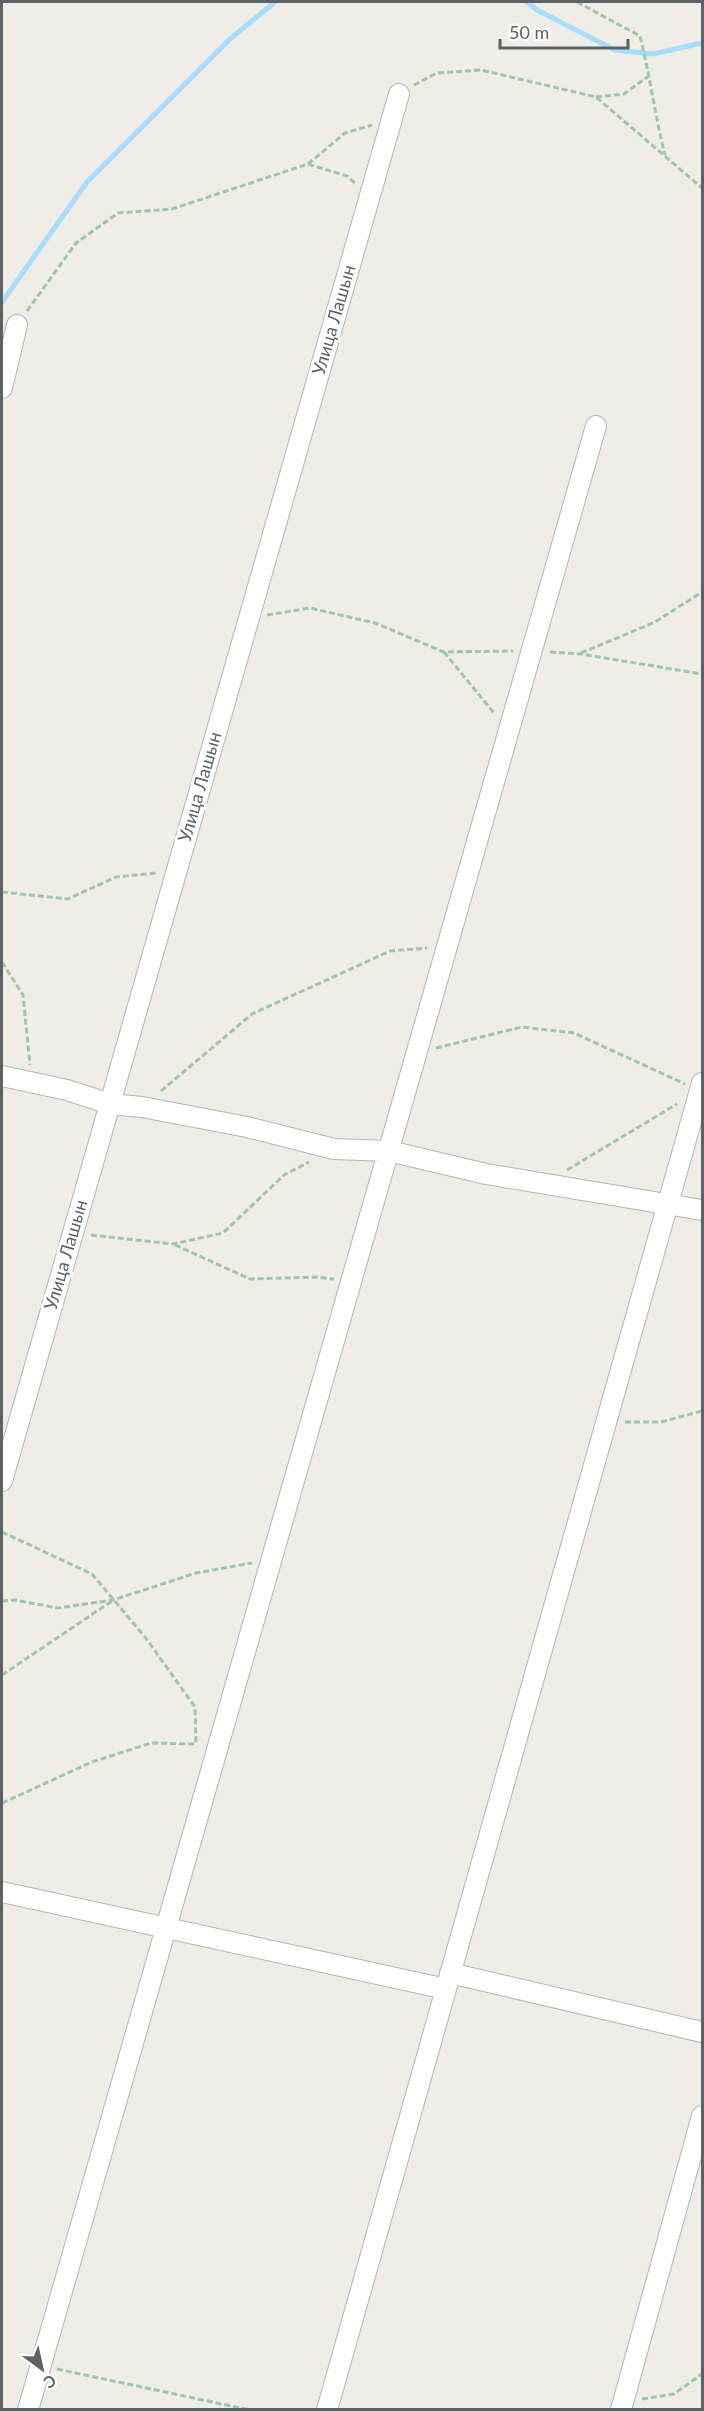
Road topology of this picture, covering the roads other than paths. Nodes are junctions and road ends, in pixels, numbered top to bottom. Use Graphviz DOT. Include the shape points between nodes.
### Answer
graph roads {
  1 [pos="399,94"];
  2 [pos="17,325"];
  3 [pos="2,388"];
  4 [pos="596,426"];
  5 [pos="2,1076"];
  6 [pos="701,1087"];
  7 [pos="110,1104"];
  8 [pos="389,1151"];
  9 [pos="669,1203"];
  10 [pos="702,1210"];
  11 [pos="2,1481"];
  12 [pos="2,1892"];
  13 [pos="166,1928"];
  14 [pos="448,1981"];
  15 [pos="702,2032"];
  16 [pos="702,2116"];
  17 [pos="622,2406"];
  18 [pos="28,2409"];
  19 [pos="327,2409"];
  1 -- 7 [label="street, Улица Лашын"];
  2 -- 3 [label="street"];
  4 -- 8 [label="street"];
  5 -- 7 [label="street"];
  6 -- 9 [label="street"];
  7 -- 8 [label="street" via="247,1127 334,1149"];
  7 -- 11 [label="street, Улица Лашын"];
  8 -- 9 [label="street" via="486,1174"];
  8 -- 13 [label="street"];
  9 -- 10 [label="street"];
  9 -- 14 [label="street"];
  12 -- 13 [label="street"];
  13 -- 14 [label="street"];
  13 -- 18 [label="street"];
  14 -- 15 [label="street"];
  14 -- 19 [label="street"];
  16 -- 17 [label="street"];
}
